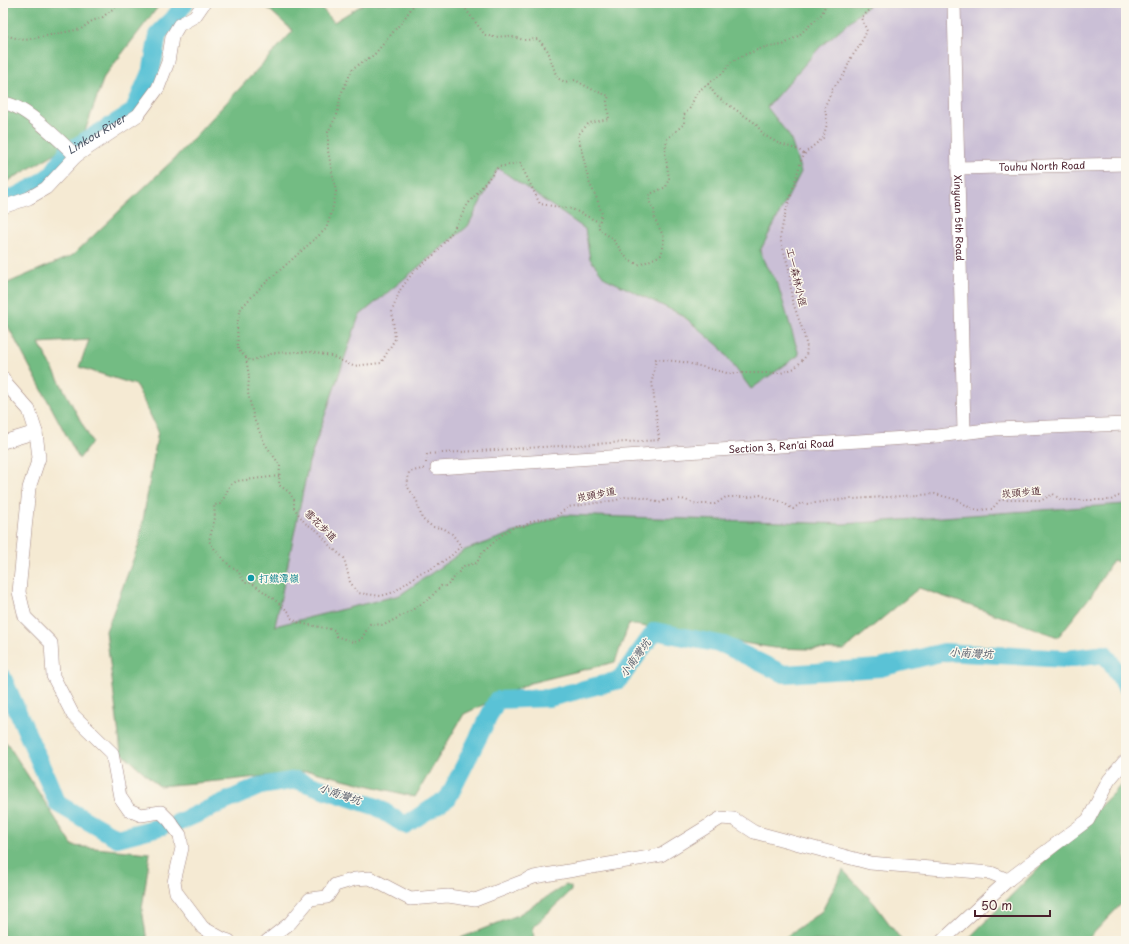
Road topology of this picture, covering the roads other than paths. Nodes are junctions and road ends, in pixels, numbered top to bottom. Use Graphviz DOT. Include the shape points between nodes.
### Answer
graph roads {
  1 [pos="204,3"];
  2 [pos="954,3"];
  3 [pos="3,104"];
  4 [pos="76,156"];
  5 [pos="1126,164"];
  6 [pos="958,168"];
  7 [pos="3,207"];
  8 [pos="3,378"];
  9 [pos="1126,424"];
  10 [pos="36,432"];
  11 [pos="964,432"];
  12 [pos="3,442"];
  13 [pos="432,468"];
  14 [pos="1126,762"];
  15 [pos="1008,880"];
  16 [pos="229,941"];
  17 [pos="267,941"];
  18 [pos="942,941"];
  1 -- 4 [label="street" via="195,16 179,25 172,37 168,62 158,88 138,115"];
  2 -- 6 [label="street, Xinyuan 5th Road"];
  3 -- 4 [label="street" via="10,104 32,117"];
  4 -- 7 [label="street" via="46,188 29,198"];
  5 -- 6 [label="street, Touhu North Road"];
  6 -- 11 [label="street, Xinyuan 5th Road"];
  8 -- 10 [label="street" via="29,410"];
  9 -- 11 [label="street, Section 3, Ren'ai Road"];
  10 -- 12 [label="street"];
  10 -- 16 [label="street" via="39,458 29,488 19,592 24,618 51,643 53,676 73,715 112,753 120,797 129,810 141,814 160,812 180,835 182,848 174,882 176,892 203,928"];
  11 -- 13 [label="street, Section 3, Ren'ai Road" via="937,436"];
  14 -- 15 [label="street" via="1109,780 1088,820"];
  15 -- 17 [label="street" via="991,873 870,863 754,832 734,819 721,818 661,855 534,877 475,900 448,896 410,900 370,878 355,879 336,885 327,897 310,899 290,923"];
  15 -- 18 [label="street"];
}
